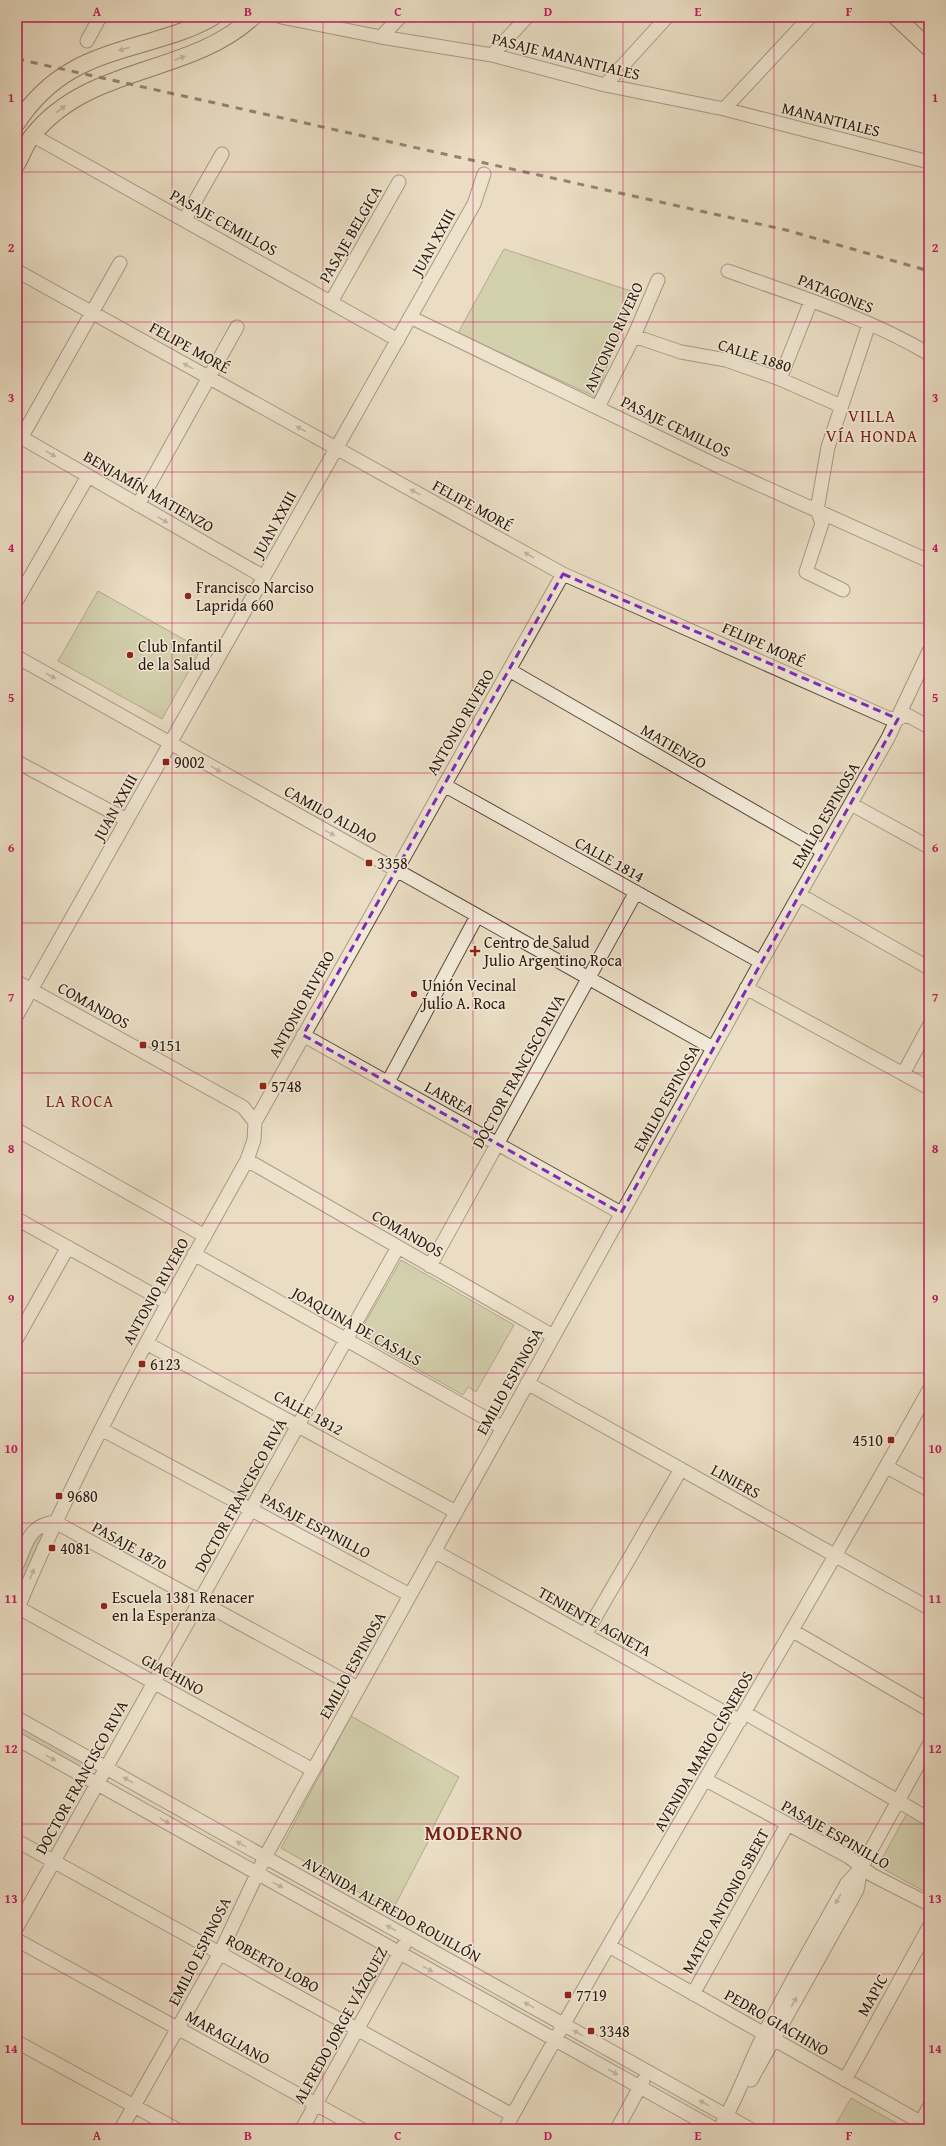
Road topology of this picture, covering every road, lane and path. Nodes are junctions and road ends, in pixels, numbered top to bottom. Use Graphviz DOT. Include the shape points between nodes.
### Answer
graph roads {
  1 [pos="100,17"];
  2 [pos="213,17"];
  3 [pos="252,17"];
  4 [pos="281,17"];
  5 [pos="400,17"];
  6 [pos="527,17"];
  7 [pos="667,17"];
  8 [pos="810,17"];
  9 [pos="896,17"];
  10 [pos="381,37"];
  11 [pos="87,41"];
  12 [pos="929,48"];
  13 [pos="492,55"];
  14 [pos="605,84"];
  15 [pos="724,109"];
  16 [pos="17,123"];
  17 [pos="32,135"];
  18 [pos="222,154"];
  19 [pos="929,162"];
  20 [pos="17,164"];
  21 [pos="484,174"];
  22 [pos="399,182"];
  23 [pos="184,219"];
  24 [pos="120,263"];
  25 [pos="17,271"];
  26 [pos="728,272"];
  27 [pos="658,280"];
  28 [pos="811,301"];
  29 [pos="331,302"];
  30 [pos="92,312"];
  31 [pos="410,318"];
  32 [pos="869,324"];
  33 [pos="237,327"];
  34 [pos="634,336"];
  35 [pos="398,340"];
  36 [pos="929,354"];
  37 [pos="209,378"];
  38 [pos="780,379"];
  39 [pos="841,406"];
  40 [pos="598,407"];
  41 [pos="19,436"];
  42 [pos="336,448"];
  43 [pos="88,476"];
  44 [pos="138,505"];
  45 [pos="817,510"];
  46 [pos="929,561"];
  47 [pos="563,574"];
  48 [pos="264,577"];
  49 [pos="843,590"];
  50 [pos="17,600"];
  51 [pos="929,652"];
  52 [pos="17,657"];
  53 [pos="509,670"];
  54 [pos="898,719"];
  55 [pos="929,727"];
  56 [pos="170,743"];
  57 [pos="17,762"];
  58 [pos="444,785"];
  59 [pos="852,804"];
  60 [pos="127,820"];
  61 [pos="929,847"];
  62 [pos="823,851"];
  63 [pos="396,870"];
  64 [pos="636,892"];
  65 [pos="800,895"];
  66 [pos="477,916"];
  67 [pos="760,962"];
  68 [pos="929,968"];
  69 [pos="588,978"];
  70 [pos="17,982"];
  71 [pos="746,988"];
  72 [pos="31,989"];
  73 [pos="17,1015"];
  74 [pos="929,1026"];
  75 [pos="304,1035"];
  76 [pos="713,1048"];
  77 [pos="903,1074"];
  78 [pos="388,1082"];
  79 [pos="929,1088"];
  80 [pos="255,1122"];
  81 [pos="17,1130"];
  82 [pos="497,1144"];
  83 [pos="247,1160"];
  84 [pos="621,1213"];
  85 [pos="17,1219"];
  86 [pos="205,1236"];
  87 [pos="68,1247"];
  88 [pos="398,1247"];
  89 [pos="194,1254"];
  90 [pos="430,1266"];
  91 [pos="168,1303"];
  92 [pos="553,1336"];
  93 [pos="17,1338"];
  94 [pos="346,1340"];
  95 [pos="146,1343"];
  96 [pos="527,1383"];
  97 [pos="929,1390"];
  98 [pos="298,1426"];
  99 [pos="503,1428"];
  100 [pos="101,1429"];
  101 [pos="887,1467"];
  102 [pos="681,1469"];
  103 [pos="929,1490"];
  104 [pos="251,1509"];
  105 [pos="456,1512"];
  106 [pos="55,1522"];
  107 [pos="434,1551"];
  108 [pos="837,1556"];
  109 [pos="17,1565"];
  110 [pos="410,1595"];
  111 [pos="199,1602"];
  112 [pos="17,1608"];
  113 [pos="929,1608"];
  114 [pos="793,1631"];
  115 [pos="585,1635"];
  116 [pos="154,1683"];
  117 [pos="358,1688"];
  118 [pos="929,1710"];
  119 [pos="742,1717"];
  120 [pos="17,1718"];
  121 [pos="17,1739"];
  122 [pos="929,1745"];
  123 [pos="106,1768"];
  124 [pos="313,1770"];
  125 [pos="706,1780"];
  126 [pos="97,1784"];
  127 [pos="898,1801"];
  128 [pos="929,1819"];
  129 [pos="787,1825"];
  130 [pos="17,1841"];
  131 [pos="265,1857"];
  132 [pos="54,1862"];
  133 [pos="861,1868"];
  134 [pos="257,1873"];
  135 [pos="929,1904"];
  136 [pos="17,1927"];
  137 [pos="929,1927"];
  138 [pos="408,1938"];
  139 [pos="17,1940"];
  140 [pos="609,1946"];
  141 [pos="220,1953"];
  142 [pos="400,1953"];
  143 [pos="693,1994"];
  144 [pos="563,2024"];
  145 [pos="178,2028"];
  146 [pos="357,2030"];
  147 [pos="769,2036"];
  148 [pos="554,2039"];
  149 [pos="17,2042"];
  150 [pos="648,2072"];
  151 [pos="845,2080"];
  152 [pos="640,2087"];
  153 [pos="316,2104"];
  154 [pos="134,2106"];
  155 [pos="929,2107"];
  156 [pos="512,2115"];
  157 [pos="726,2116"];
  158 [pos="925,2125"];
  159 [pos="121,2129"];
  160 [pos="176,2129"];
  161 [pos="302,2129"];
  162 [pos="361,2129"];
  163 [pos="505,2129"];
  164 [pos="617,2129"];
  165 [pos="715,2129"];
  166 [pos="719,2129"];
  167 [pos="750,2129"];
  1 -- 11 [label="street"];
  2 -- 16 [label="main road, one-way" via="190,30 117,52 69,71 42,92"];
  17 -- 3 [label="main road, one-way" via="62,107 98,86 201,50 230,34"];
  4 -- 10 [label="street, PASAJE MANANTIALES"];
  5 -- 10 [label="street"];
  6 -- 13 [label="street"];
  7 -- 14 [label="street"];
  8 -- 15 [label="street"];
  9 -- 12 [label="main road"];
  10 -- 13 [label="street, PASAJE MANANTIALES"];
  13 -- 14 [label="street, PASAJE MANANTIALES"];
  14 -- 15 [label="street, PASAJE MANANTIALES"];
  15 -- 19 [label="street, MANANTIALES"];
  17 -- 20 [label="main road"];
  17 -- 23 [label="street, PASAJE CEMILLOS"];
  18 -- 23 [label="street"];
  21 -- 31 [label="street, JUAN XXIII" via="474,204"];
  22 -- 29 [label="street, PASAJE BELGICA"];
  23 -- 29 [label="street, PASAJE CEMILLOS"];
  24 -- 30 [label="street"];
  25 -- 30 [label="street, FELIPE MORÉ"];
  26 -- 28 [label="street, PATAGONES"];
  27 -- 34 [label="street, ANTONIO RIVERO"];
  28 -- 32 [label="street, PATAGONES"];
  28 -- 38 [label="street"];
  29 -- 35 [label="street, PASAJE CEMILLOS"];
  37 -- 30 [label="street, FELIPE MORÉ, one-way"];
  30 -- 41 [label="street"];
  31 -- 35 [label="street, JUAN XXIII"];
  31 -- 40 [label="street, PASAJE CEMILLOS"];
  32 -- 36 [label="street, PATAGONES"];
  32 -- 39 [label="street"];
  33 -- 37 [label="street"];
  34 -- 38 [label="street, CALLE 1880" via="681,352 726,360"];
  34 -- 40 [label="street, ANTONIO RIVERO"];
  35 -- 42 [label="street, JUAN XXIII"];
  42 -- 37 [label="street, FELIPE MORÉ, one-way"];
  37 -- 44 [label="street"];
  38 -- 39 [label="street, CALLE 1880"];
  39 -- 45 [label="street" via="828,447"];
  40 -- 45 [label="street, PASAJE CEMILLOS" via="720,467"];
  41 -- 43 [label="street, BENJAMÍN MATIENZO, one-way"];
  47 -- 42 [label="street, FELIPE MORÉ, one-way"];
  42 -- 48 [label="street, JUAN XXIII"];
  43 -- 44 [label="street, BENJAMÍN MATIENZO"];
  43 -- 50 [label="street"];
  44 -- 48 [label="street, BENJAMÍN MATIENZO, one-way"];
  45 -- 46 [label="street, PASAJE CEMILLOS"];
  45 -- 49 [label="street" via="822,524 806,572"];
  47 -- 53 [label="street, ANTONIO RIVERO"];
  47 -- 54 [label="street, FELIPE MORÉ" via="888,718"];
  48 -- 56 [label="street, JUAN XXIII"];
  51 -- 54 [label="street, EMILIO ESPINOSA"];
  52 -- 56 [label="street, CAMILO ALDAO, one-way"];
  53 -- 58 [label="street, ANTONIO RIVERO"];
  53 -- 62 [label="street, MATIENZO"];
  54 -- 55 [label="street, FELIPE MORÉ" via="907,715"];
  54 -- 59 [label="street, EMILIO ESPINOSA"];
  56 -- 60 [label="street, JUAN XXIII"];
  56 -- 63 [label="street, CAMILO ALDAO, one-way"];
  57 -- 60 [label="street"];
  58 -- 63 [label="street, ANTONIO RIVERO"];
  58 -- 64 [label="street, CALLE 1814"];
  59 -- 61 [label="street"];
  59 -- 62 [label="street, EMILIO ESPINOSA"];
  60 -- 72 [label="street, JUAN XXIII"];
  62 -- 65 [label="street, EMILIO ESPINOSA"];
  63 -- 66 [label="street, CAMILO ALDAO"];
  63 -- 75 [label="street, ANTONIO RIVERO"];
  64 -- 67 [label="street, CALLE 1814"];
  64 -- 69 [label="street, DOCTOR FRANCISCO RIVA"];
  65 -- 67 [label="street, EMILIO ESPINOSA"];
  65 -- 68 [label="street"];
  66 -- 69 [label="street, CAMILO ALDAO"];
  66 -- 78 [label="street"];
  67 -- 71 [label="street, EMILIO ESPINOSA"];
  69 -- 76 [label="street, CAMILO ALDAO"];
  69 -- 82 [label="street, DOCTOR FRANCISCO RIVA"];
  70 -- 72 [label="street, COMANDOS"];
  71 -- 76 [label="street, EMILIO ESPINOSA"];
  71 -- 77 [label="street"];
  72 -- 73 [label="street, JUAN XXIII"];
  72 -- 80 [label="street, COMANDOS" via="243,1108"];
  74 -- 77 [label="street"];
  75 -- 78 [label="street, LARREA"];
  75 -- 80 [label="street, ANTONIO RIVERO"];
  76 -- 84 [label="street, EMILIO ESPINOSA"];
  77 -- 79 [label="street"];
  78 -- 82 [label="street, LARREA"];
  80 -- 83 [label="street, ANTONIO RIVERO" via="254,1140"];
  81 -- 86 [label="street"];
  82 -- 84 [label="street, LARREA"];
  82 -- 90 [label="street, DOCTOR FRANCISCO RIVA"];
  83 -- 86 [label="street, ANTONIO RIVERO"];
  83 -- 88 [label="street, COMANDOS"];
  84 -- 92 [label="street, EMILIO ESPINOSA"];
  85 -- 87 [label="street"];
  86 -- 89 [label="street, ANTONIO RIVERO"];
  87 -- 91 [label="street"];
  87 -- 93 [label="street"];
  88 -- 90 [label="street, COMANDOS"];
  88 -- 94 [label="street, DOCTOR FRANCISCO RIVA"];
  89 -- 91 [label="street, ANTONIO RIVERO"];
  89 -- 94 [label="street, JOAQUINA DE CASALS"];
  90 -- 92 [label="street, COMANDOS"];
  91 -- 95 [label="street, ANTONIO RIVERO"];
  92 -- 96 [label="street, EMILIO ESPINOSA"];
  94 -- 98 [label="street, DOCTOR FRANCISCO RIVA"];
  94 -- 99 [label="street, JOAQUINA DE CASALS"];
  95 -- 98 [label="street, CALLE 1812"];
  95 -- 100 [label="street, ANTONIO RIVERO"];
  96 -- 99 [label="street, EMILIO ESPINOSA"];
  96 -- 102 [label="street, LINIERS"];
  97 -- 101 [label="street, AVENIDA MARIO CISNEROS"];
  98 -- 104 [label="street, DOCTOR FRANCISCO RIVA"];
  98 -- 105 [label="street, CALLE 1812"];
  99 -- 105 [label="street, EMILIO ESPINOSA"];
  100 -- 104 [label="street, PASAJE ESPINILLO"];
  100 -- 106 [label="street, ANTONIO RIVERO"];
  101 -- 103 [label="street"];
  101 -- 108 [label="street, AVENIDA MARIO CISNEROS"];
  102 -- 108 [label="street, LINIERS"];
  102 -- 115 [label="street"];
  104 -- 110 [label="street, PASAJE ESPINILLO"];
  104 -- 111 [label="street, DOCTOR FRANCISCO RIVA"];
  105 -- 107 [label="street, EMILIO ESPINOSA"];
  106 -- 109 [label="street" via="42,1524 32,1531"];
  106 -- 111 [label="street, PASAJE 1870"];
  112 -- 106 [label="street, ANTONIO RIVERO, one-way"];
  107 -- 110 [label="street, EMILIO ESPINOSA"];
  107 -- 115 [label="street, TENIENTE AGNETA"];
  108 -- 113 [label="street, LINIERS"];
  108 -- 114 [label="street, AVENIDA MARIO CISNEROS"];
  110 -- 117 [label="street, EMILIO ESPINOSA"];
  111 -- 116 [label="street, DOCTOR FRANCISCO RIVA"];
  111 -- 117 [label="street, PASAJE 1870"];
  112 -- 116 [label="street, GIACHINO"];
  114 -- 118 [label="street"];
  114 -- 119 [label="street, AVENIDA MARIO CISNEROS"];
  115 -- 119 [label="street, TENIENTE AGNETA"];
  116 -- 123 [label="street, DOCTOR FRANCISCO RIVA"];
  116 -- 124 [label="street, GIACHINO"];
  117 -- 124 [label="street, EMILIO ESPINOSA"];
  119 -- 125 [label="street, AVENIDA MARIO CISNEROS"];
  119 -- 127 [label="street, TENIENTE AGNETA"];
  120 -- 123 [label="street, AVENIDA ALFREDO ROUILLÓN"];
  121 -- 126 [label="street, one-way"];
  122 -- 127 [label="street"];
  123 -- 126 [label="street, DOCTOR FRANCISCO RIVA"];
  131 -- 123 [label="street, AVENIDA ALFREDO ROUILLÓN, one-way"];
  124 -- 131 [label="street, EMILIO ESPINOSA"];
  125 -- 129 [label="street, PASAJE ESPINILLO"];
  125 -- 140 [label="street, AVENIDA MARIO CISNEROS"];
  126 -- 132 [label="street, DOCTOR FRANCISCO RIVA"];
  126 -- 134 [label="street, one-way"];
  127 -- 128 [label="street, TENIENTE AGNETA"];
  127 -- 133 [label="street"];
  129 -- 133 [label="street, PASAJE ESPINILLO" via="849,1857"];
  129 -- 143 [label="street, MATEO ANTONIO SBERT"];
  130 -- 132 [label="street, ROBERTO LOBO"];
  131 -- 134 [label="street, EMILIO ESPINOSA"];
  138 -- 131 [label="street, AVENIDA ALFREDO ROUILLÓN, one-way"];
  132 -- 136 [label="street, DOCTOR FRANCISCO RIVA"];
  132 -- 141 [label="street, ROBERTO LOBO"];
  133 -- 135 [label="street, PASAJE ESPINILLO"];
  133 -- 147 [label="street" via="857,1890"];
  134 -- 141 [label="street, EMILIO ESPINOSA"];
  134 -- 142 [label="street, one-way"];
  137 -- 151 [label="street, MAPIC"];
  138 -- 142 [label="street, ALFREDO JORGE VÁZQUEZ"];
  144 -- 138 [label="street, AVENIDA ALFREDO ROUILLÓN, one-way"];
  139 -- 145 [label="street, MARAGLIANO"];
  140 -- 143 [label="street, PEDRO GIACHINO"];
  140 -- 144 [label="street, AVENIDA MARIO CISNEROS"];
  141 -- 145 [label="street, EMILIO ESPINOSA"];
  141 -- 146 [label="street, ROBERTO LOBO"];
  142 -- 146 [label="street, ALFREDO JORGE VÁZQUEZ"];
  142 -- 148 [label="street, one-way"];
  143 -- 147 [label="street, PEDRO GIACHINO"];
  144 -- 148 [label="street, AVENIDA MARIO CISNEROS"];
  150 -- 144 [label="street, AVENIDA ALFREDO ROUILLÓN, one-way"];
  145 -- 153 [label="street, MARAGLIANO"];
  145 -- 154 [label="street, EMILIO ESPINOSA"];
  146 -- 153 [label="street, ALFREDO JORGE VÁZQUEZ"];
  146 -- 156 [label="street, ROBERTO LOBO"];
  147 -- 151 [label="street, PEDRO GIACHINO"];
  147 -- 157 [label="street" via="752,2079 738,2095"];
  148 -- 152 [label="street, one-way"];
  148 -- 156 [label="street, AVENIDA MARIO CISNEROS"];
  149 -- 154 [label="street"];
  150 -- 152 [label="street"];
  157 -- 150 [label="street, AVENIDA ALFREDO ROUILLÓN, one-way"];
  151 -- 158 [label="street, PEDRO GIACHINO"];
  152 -- 164 [label="street"];
  152 -- 165 [label="street"];
  153 -- 161 [label="street, ALFREDO JORGE VÁZQUEZ"];
  153 -- 162 [label="street, MARAGLIANO"];
  154 -- 159 [label="street, EMILIO ESPINOSA"];
  154 -- 160 [label="street"];
  155 -- 158 [label="street"];
  156 -- 163 [label="street, AVENIDA MARIO CISNEROS"];
  157 -- 166 [label="street"];
  157 -- 167 [label="street, AVENIDA ALFREDO ROUILLÓN"];
}
